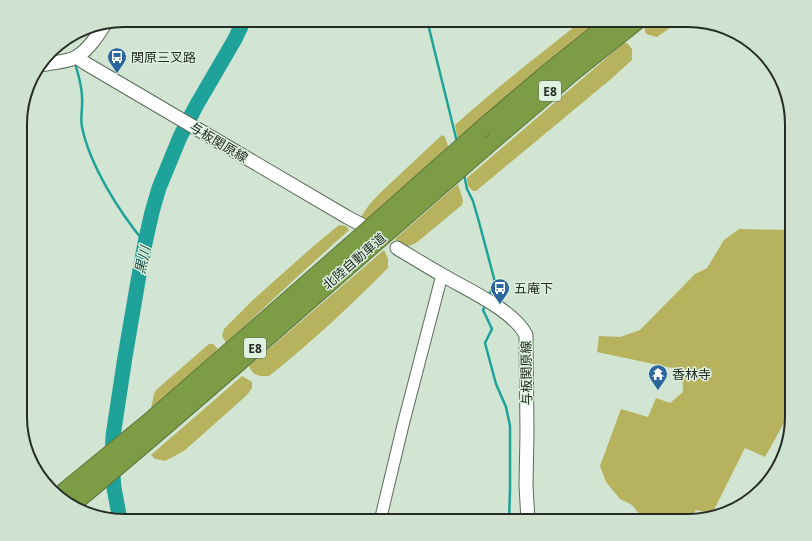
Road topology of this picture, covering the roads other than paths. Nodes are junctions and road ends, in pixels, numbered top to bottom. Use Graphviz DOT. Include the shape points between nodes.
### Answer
graph roads {
  1 [pos="613,28"];
  2 [pos="101,30"];
  3 [pos="77,56"];
  4 [pos="48,64"];
  5 [pos="362,225"];
  6 [pos="397,248"];
  7 [pos="355,251"];
  8 [pos="442,275"];
  9 [pos="69,497"];
  10 [pos="382,514"];
  11 [pos="528,514"];
  1 -- 7 [label="highway, 北陸自動車道 / E8, bridge" via="575,70 486,146"];
  1 -- 7 [label="highway, 北陸自動車道 / E8, bridge" via="543,77 483,128"];
  2 -- 3 [label="main road"];
  3 -- 4 [label="main road"];
  3 -- 5 [label="main road, 与板関原線"];
  6 -- 8 [label="main road, 与板関原線"];
  7 -- 9 [label="highway, 北陸自動車道 / E8" via="154,418"];
  7 -- 9 [label="highway, 北陸自動車道 / E8" via="210,388 149,440"];
  8 -- 10 [label="street"];
  8 -- 11 [label="main road, 与板関原線" via="516,321 526,335"];
}
